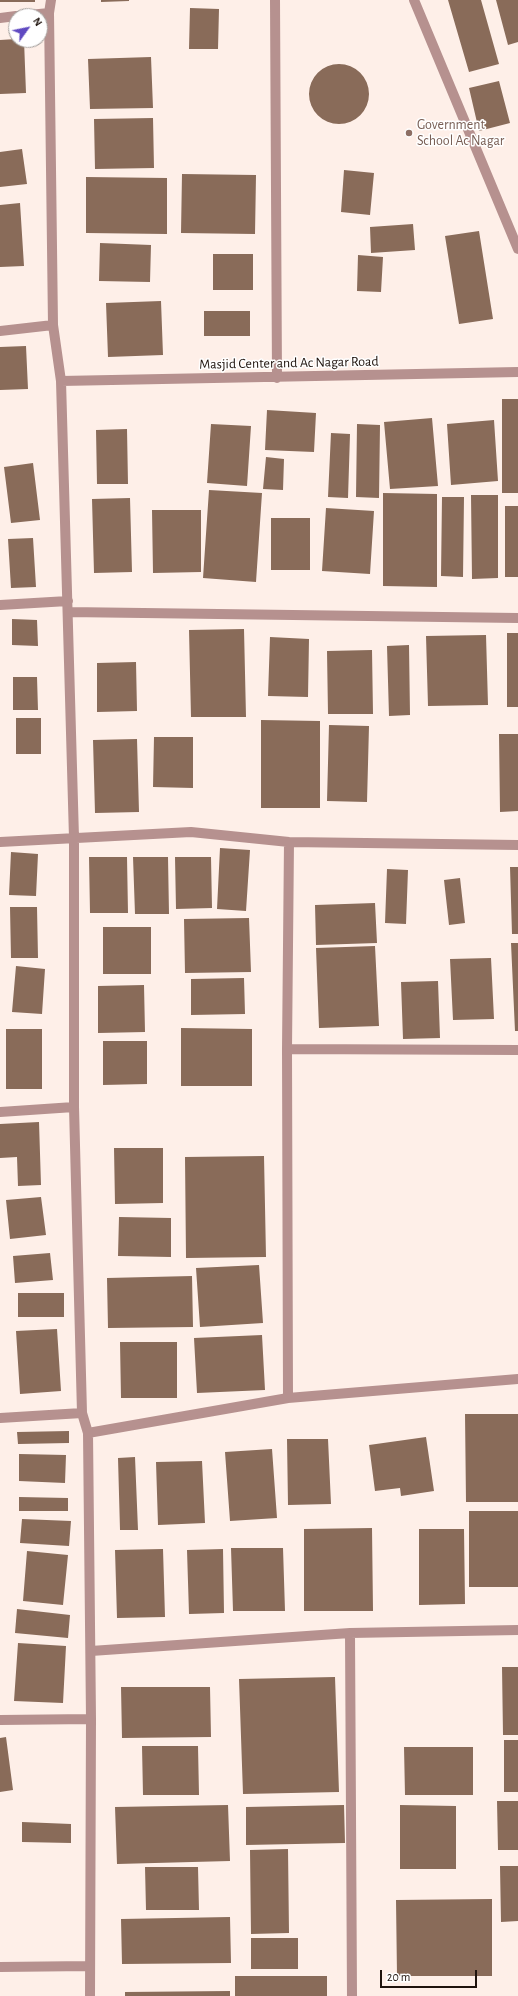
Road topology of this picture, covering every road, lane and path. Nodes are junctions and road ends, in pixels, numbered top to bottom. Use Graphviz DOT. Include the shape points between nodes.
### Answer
graph roads {
  1 [pos="51,0"];
  2 [pos="275,0"];
  3 [pos="414,0"];
  4 [pos="49,13"];
  5 [pos="518,249"];
  6 [pos="52,325"];
  7 [pos="0,331"];
  8 [pos="518,372"];
  9 [pos="277,378"];
  10 [pos="61,381"];
  11 [pos="68,601"];
  12 [pos="0,605"];
  13 [pos="68,612"];
  14 [pos="518,618"];
  15 [pos="74,838"];
  16 [pos="0,842"];
  17 [pos="289,842"];
  18 [pos="518,845"];
  19 [pos="287,1049"];
  20 [pos="518,1050"];
  21 [pos="74,1107"];
  22 [pos="0,1112"];
  23 [pos="518,1379"];
  24 [pos="288,1398"];
  25 [pos="82,1414"];
  26 [pos="0,1418"];
  27 [pos="88,1433"];
  28 [pos="518,1630"];
  29 [pos="350,1633"];
  30 [pos="91,1651"];
  31 [pos="92,1718"];
  32 [pos="0,1720"];
  33 [pos="89,1966"];
  34 [pos="0,1967"];
  35 [pos="90,1996"];
  36 [pos="352,1996"];
  1 -- 4 [label="street"];
  2 -- 9 [label="street"];
  3 -- 5 [label="street"];
  4 -- 6 [label="street"];
  6 -- 7 [label="street"];
  6 -- 10 [label="street"];
  8 -- 9 [label="street, Masjid Center and Ac Nagar Road"];
  9 -- 10 [label="street, Masjid Center and Ac Nagar Road"];
  10 -- 11 [label="street"];
  11 -- 12 [label="street"];
  11 -- 13 [label="street"];
  13 -- 14 [label="street"];
  13 -- 15 [label="street"];
  15 -- 16 [label="street"];
  15 -- 17 [label="street" via="190,832"];
  15 -- 21 [label="street"];
  17 -- 18 [label="street"];
  17 -- 19 [label="street"];
  19 -- 20 [label="street"];
  19 -- 24 [label="street"];
  21 -- 22 [label="street"];
  21 -- 25 [label="street"];
  23 -- 24 [label="street"];
  24 -- 27 [label="street"];
  25 -- 26 [label="street"];
  25 -- 27 [label="street"];
  27 -- 30 [label="street"];
  28 -- 29 [label="street"];
  29 -- 30 [label="street"];
  29 -- 36 [label="street"];
  30 -- 31 [label="street"];
  31 -- 32 [label="street"];
  31 -- 33 [label="street"];
  33 -- 34 [label="street"];
  33 -- 35 [label="street"];
}
